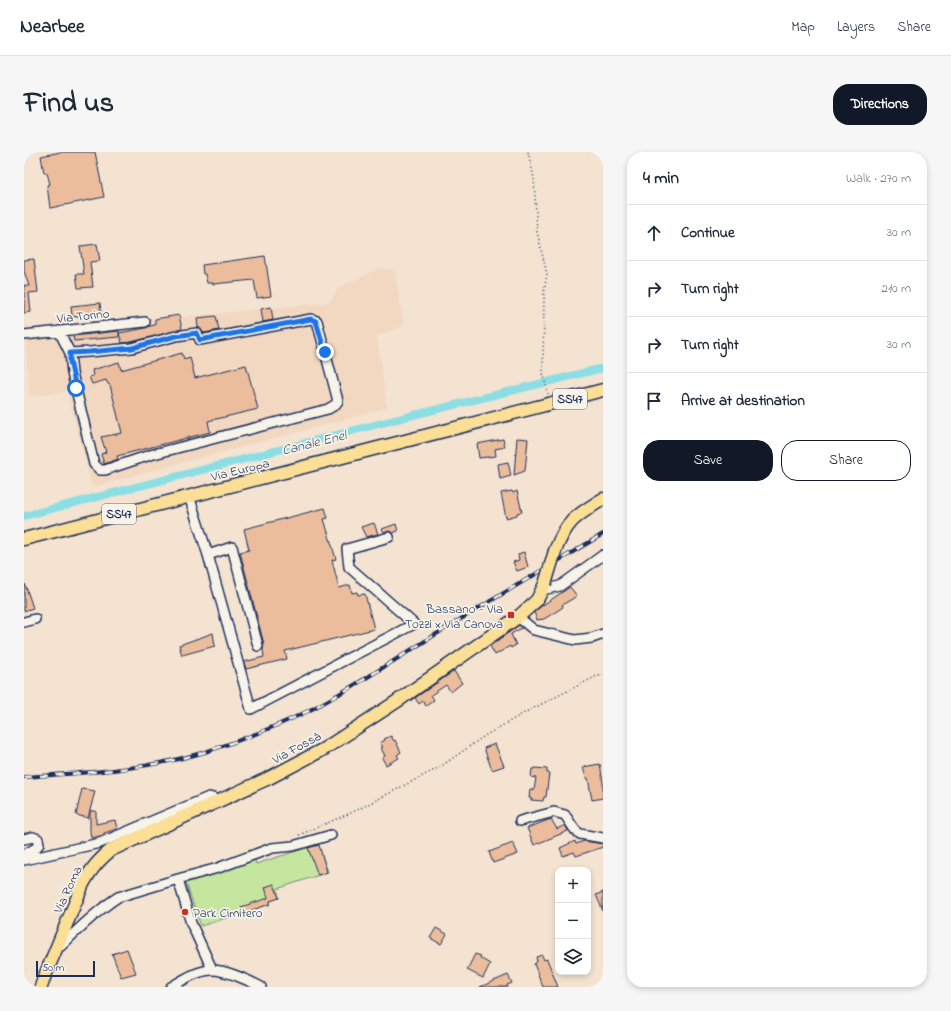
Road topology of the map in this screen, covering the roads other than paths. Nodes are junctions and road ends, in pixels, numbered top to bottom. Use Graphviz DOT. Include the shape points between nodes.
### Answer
graph roads {
  1 [pos="145,322"];
  2 [pos="59,331"];
  3 [pos="24,334"];
  4 [pos="70,353"];
  5 [pos="603,390"];
  6 [pos="189,496"];
  7 [pos="603,499"];
  8 [pos="389,538"];
  9 [pos="24,539"];
  10 [pos="208,555"];
  11 [pos="603,555"];
  12 [pos="544,587"];
  13 [pos="518,617"];
  14 [pos="35,619"];
  15 [pos="24,622"];
  16 [pos="603,634"];
  17 [pos="258,646"];
  18 [pos="216,802"];
  19 [pos="520,821"];
  20 [pos="331,835"];
  21 [pos="603,838"];
  22 [pos="24,839"];
  23 [pos="24,855"];
  24 [pos="24,860"];
  25 [pos="178,879"];
  26 [pos="57,947"];
  27 [pos="212,970"];
  28 [pos="41,987"];
  29 [pos="171,987"];
  30 [pos="261,987"];
  1 -- 2 [label="street, Via Torino"];
  2 -- 3 [label="street, Via Torino"];
  2 -- 4 [label="street"];
  4 -- 4 [label="street" via="132,348 197,333 200,340 311,319 316,321 318,326 338,401 328,408 100,470 94,464 72,373"];
  5 -- 6 [label="main road, Via Europa / SS47"];
  6 -- 9 [label="main road, Via Europa / SS47"];
  6 -- 10 [label="street"];
  7 -- 12 [label="main road, Via Fossà, bridge" via="576,516 568,525 555,551"];
  8 -- 10 [label="street" via="348,549 349,567 414,624 251,709"];
  10 -- 17 [label="street" via="232,548"];
  11 -- 12 [label="street" via="560,586"];
  12 -- 13 [label="main road, Via Fossà" via="537,600"];
  13 -- 16 [label="street" via="534,630 575,640"];
  13 -- 18 [label="main road, Via Fossà" via="324,749"];
  14 -- 15 [label="street"];
  18 -- 24 [label="street, Via Fossà" via="209,797 100,843"];
  18 -- 26 [label="main road, Via Roma" via="111,850 98,861 83,884"];
  19 -- 21 [label="street" via="554,812 565,815 580,834"];
  20 -- 25 [label="street" via="293,846 272,848 218,868"];
  22 -- 23 [label="street" via="33,836 38,839 39,844"];
  25 -- 26 [label="street" via="118,897"];
  25 -- 27 [label="street" via="191,923"];
  26 -- 28 [label="main road, Via Roma"];
  27 -- 29 [label="street" via="194,974"];
  27 -- 30 [label="street" via="249,980"];
}
